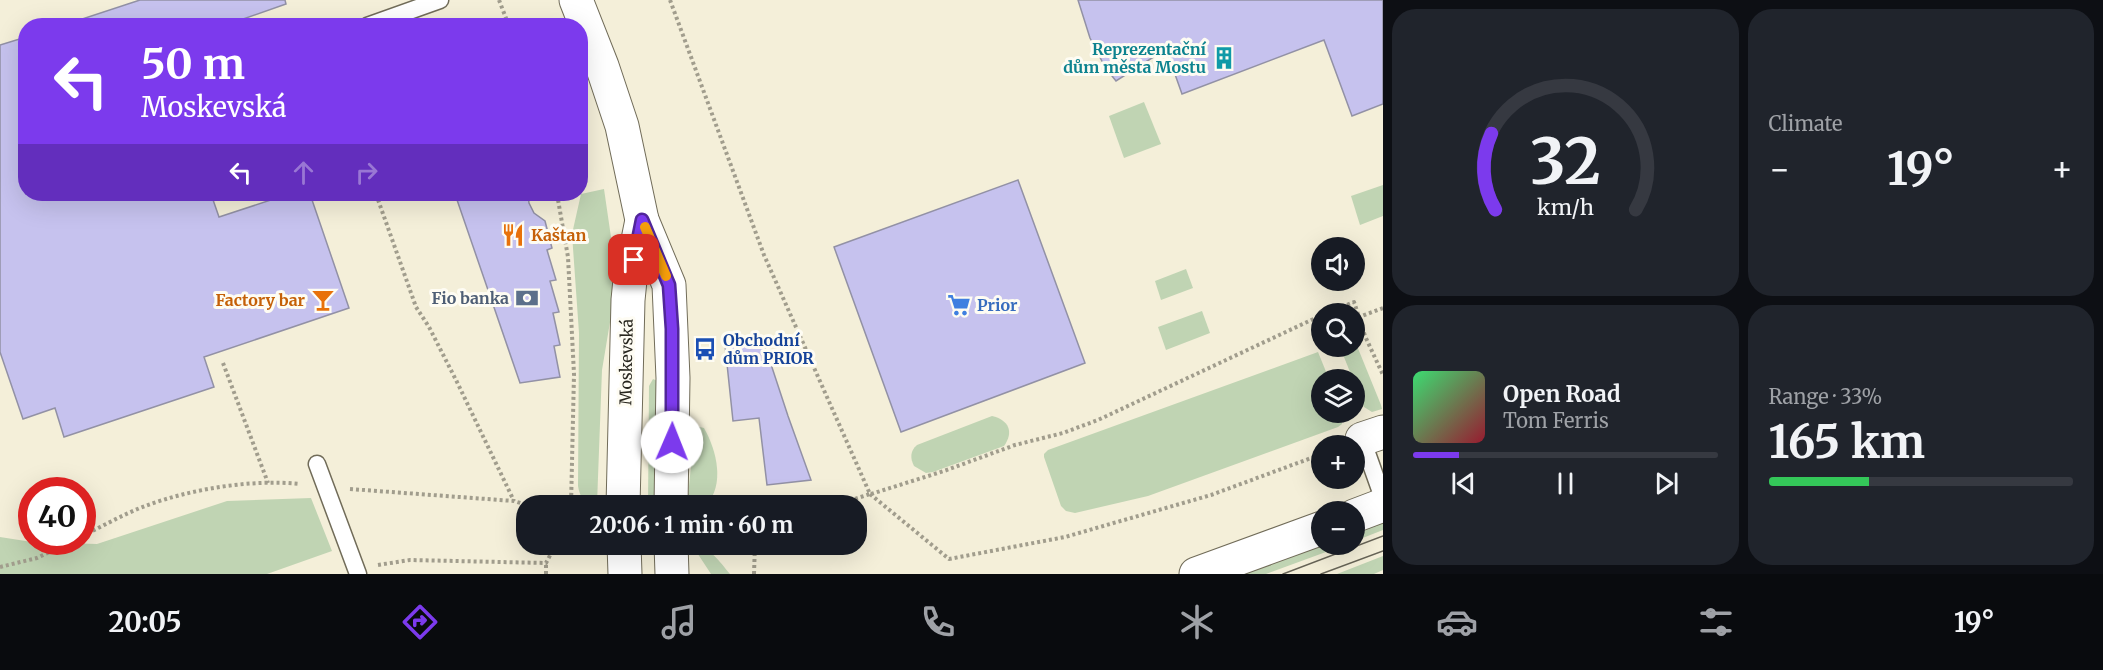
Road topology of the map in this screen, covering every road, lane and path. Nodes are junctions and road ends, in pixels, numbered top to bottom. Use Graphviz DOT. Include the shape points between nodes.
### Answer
graph roads {
  1 [pos="440,0"];
  2 [pos="499,0"];
  3 [pos="576,0"];
  4 [pos="670,0"];
  5 [pos="389,18"];
  6 [pos="506,18"];
  7 [pos="583,18"];
  8 [pos="588,30"];
  9 [pos="378,201"];
  10 [pos="558,201"];
  11 [pos="642,220"];
  12 [pos="1383,308"];
  13 [pos="1365,315"];
  14 [pos="1311,320"];
  15 [pos="1365,332"];
  16 [pos="224,363"];
  17 [pos="1383,375"];
  18 [pos="1373,435"];
  19 [pos="1311,458"];
  20 [pos="316,464"];
  21 [pos="268,483"];
  22 [pos="870,494"];
  23 [pos="571,495"];
  24 [pos="624,495"];
  25 [pos="671,495"];
  26 [pos="867,495"];
  27 [pos="1383,498"];
  28 [pos="514,501"];
  29 [pos="1383,506"];
  30 [pos="1365,512"];
  31 [pos="1311,532"];
  32 [pos="43,555"];
  33 [pos="550,555"];
  34 [pos="755,555"];
  35 [pos="546,563"];
  36 [pos="0,567"];
  37 [pos="356,572"];
  38 [pos="546,574"];
  39 [pos="754,574"];
  40 [pos="1196,574"];
  1 -- 5 [label="lane"];
  2 -- 6 [label="path"];
  3 -- 7 [label="street, Moskevská"];
  4 -- 22 [label="path" via="764,255"];
  8 -- 11 [label="street, Moskevská" via="622,126"];
  9 -- 28 [label="path" via="416,307"];
  10 -- 23 [label="path" via="568,257 574,374"];
  11 -- 24 [label="street, Moskevská" via="628,300"];
  11 -- 25 [label="street, Moskevská" via="669,285 673,378"];
  12 -- 13 [label="path"];
  14 -- 22 [label="path" via="1098,420"];
  15 -- 17 [label="path"];
  16 -- 21 [label="path"];
  18 -- 27 [label="lane"];
  19 -- 22 [label="path" via="1211,495 1065,537 949,559"];
  20 -- 37 [label="lane"];
  22 -- 26 [label="path"];
  29 -- 30 [label="street"];
  31 -- 40 [label="street"];
  32 -- 36 [label="path"];
  33 -- 35 [label="path"];
  34 -- 39 [label="path"];
  35 -- 37 [label="path" via="410,560"];
  35 -- 38 [label="path"];
}
